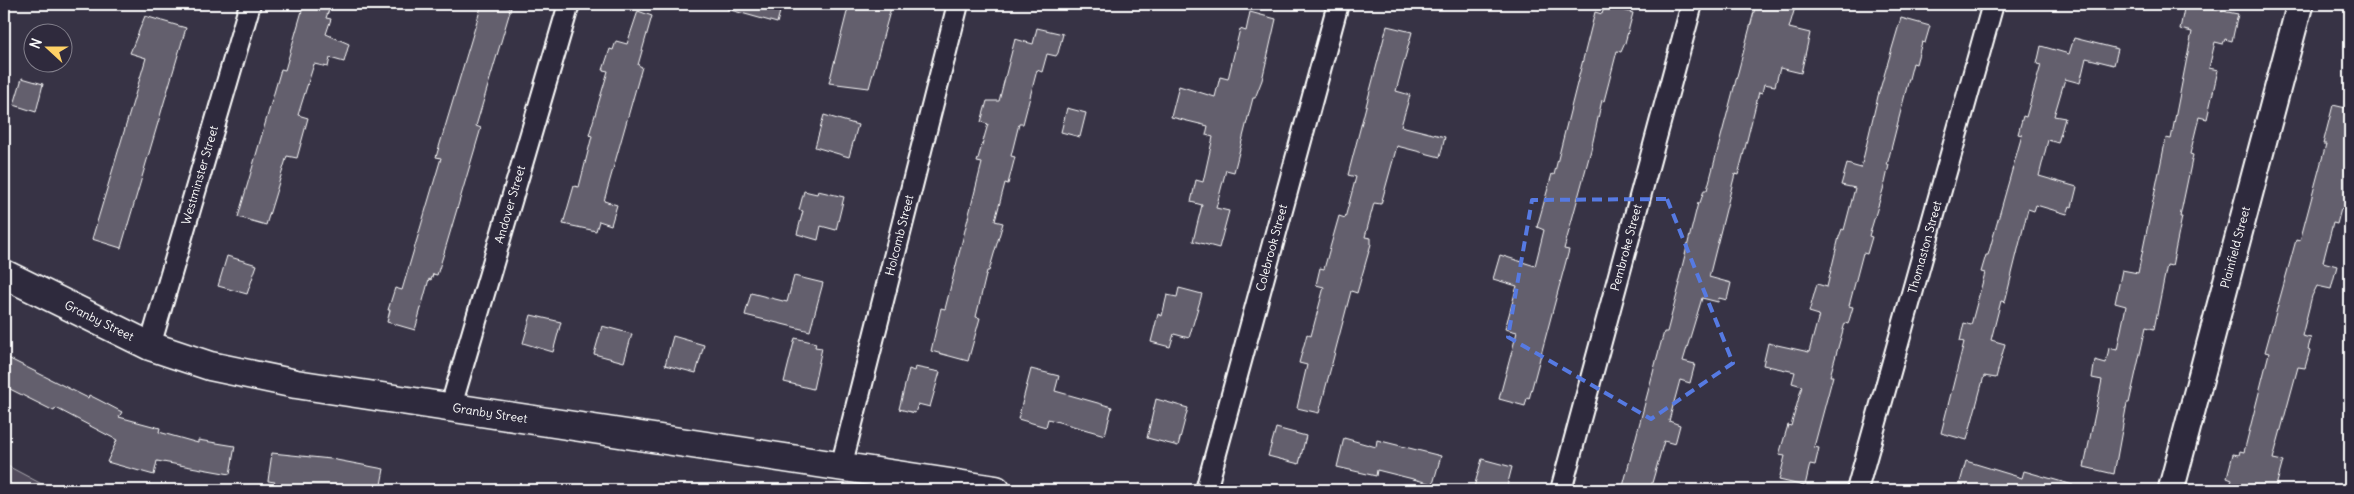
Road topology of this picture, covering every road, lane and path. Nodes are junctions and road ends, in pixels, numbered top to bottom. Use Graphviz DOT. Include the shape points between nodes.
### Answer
graph roads {
  1 [pos="250,4"];
  2 [pos="569,4"];
  3 [pos="958,4"];
  4 [pos="1338,4"];
  5 [pos="1692,4"];
  6 [pos="1993,4"];
  7 [pos="2300,4"];
  8 [pos="4,274"];
  9 [pos="150,346"];
  10 [pos="451,406"];
  11 [pos="841,467"];
  12 [pos="996,490"];
  13 [pos="1206,490"];
  14 [pos="1561,490"];
  15 [pos="1857,490"];
  16 [pos="2170,490"];
  1 -- 9 [label="street, Westminster Street"];
  2 -- 10 [label="street, Andover Street"];
  3 -- 11 [label="street, Holcomb Street"];
  4 -- 13 [label="street, Colebrook Street"];
  5 -- 14 [label="street, Pembroke Street"];
  6 -- 15 [label="street, Thomaston Street"];
  7 -- 16 [label="street, Plainfield Street"];
  8 -- 9 [label="main road, Granby Street"];
  9 -- 10 [label="main road, Granby Street" via="210,366 296,384"];
  10 -- 11 [label="main road, Granby Street"];
  11 -- 12 [label="main road, Granby Street"];
}
